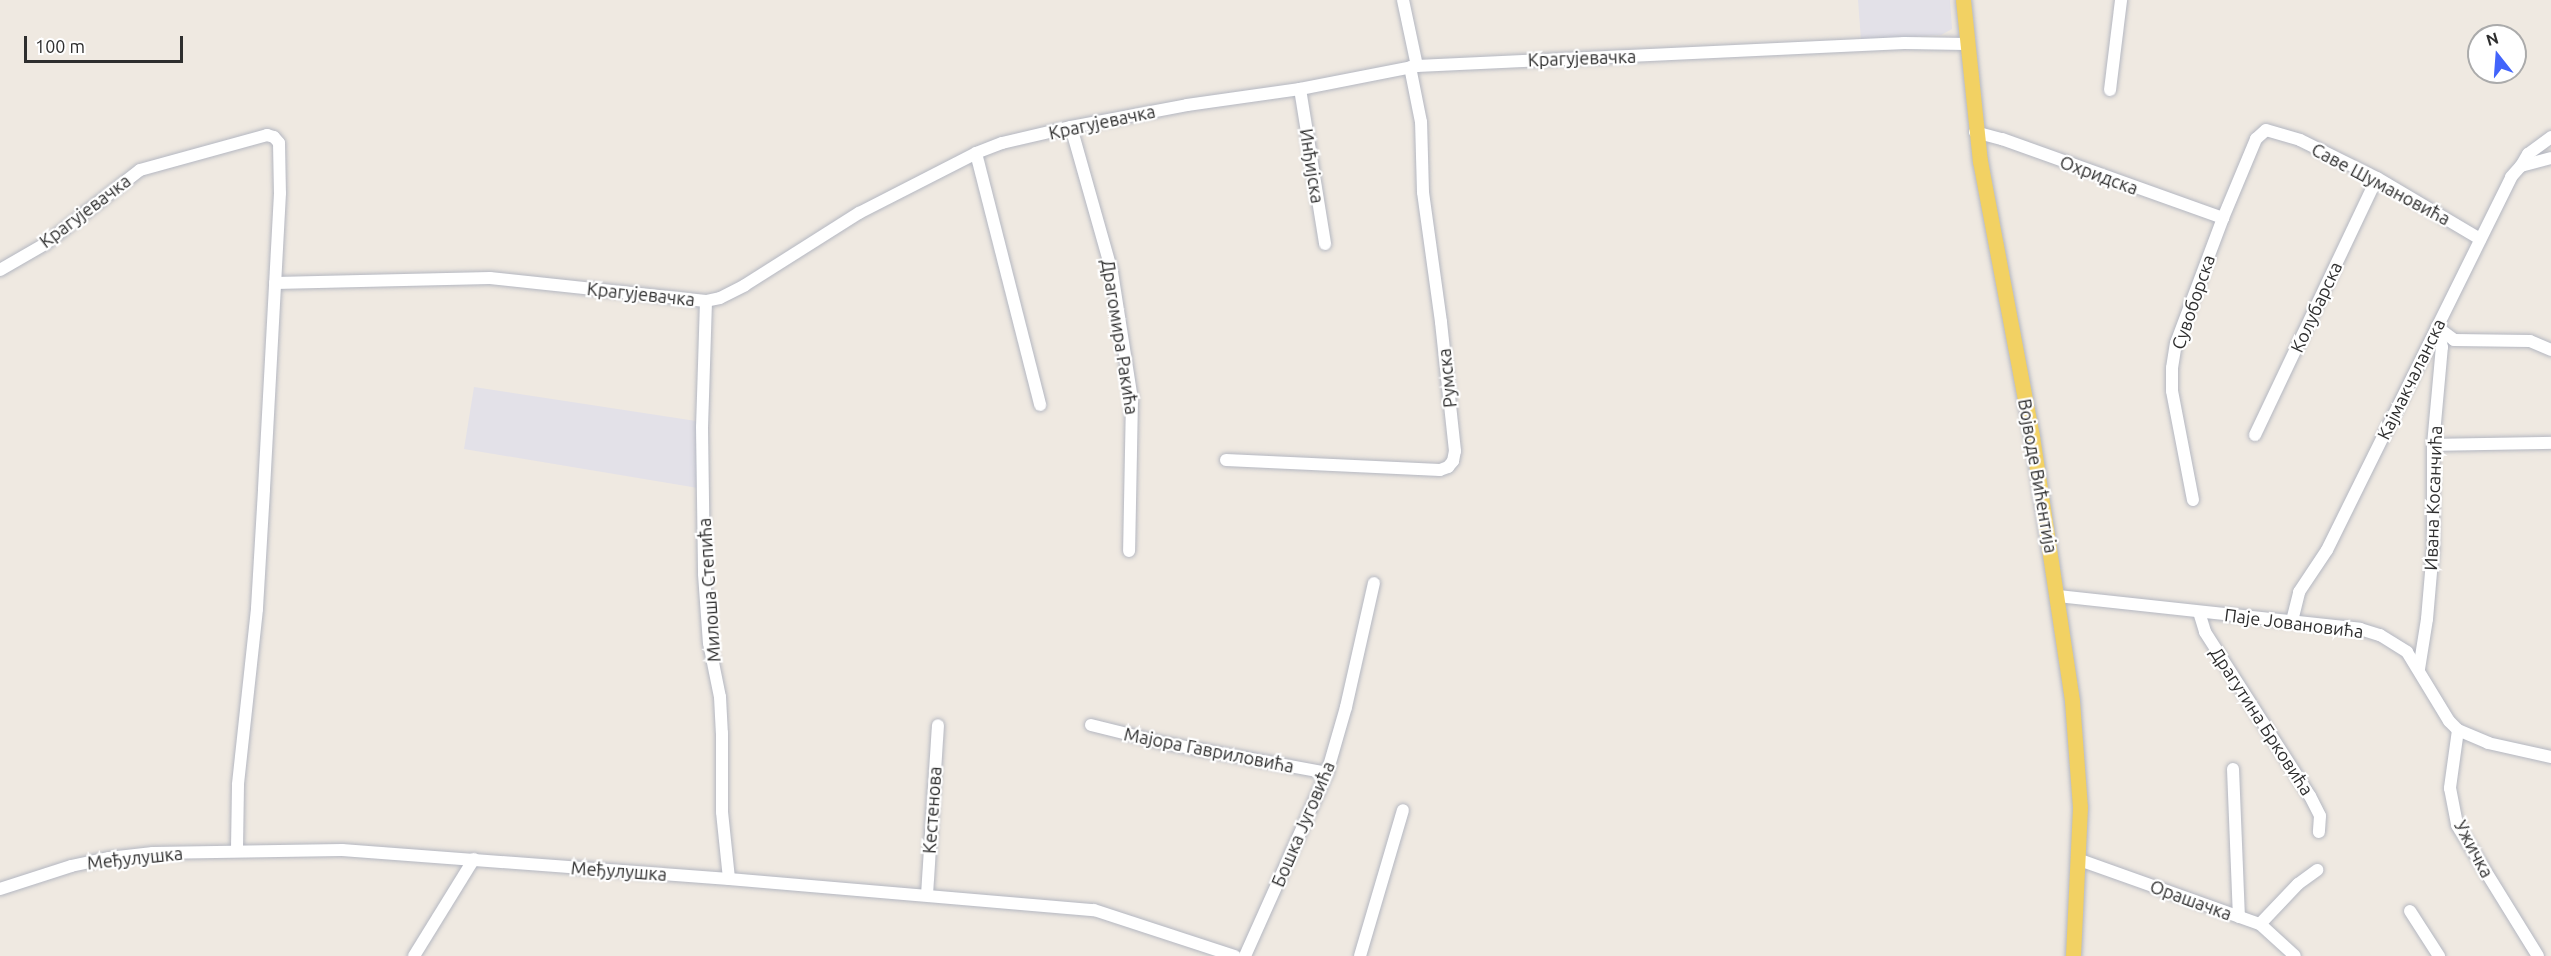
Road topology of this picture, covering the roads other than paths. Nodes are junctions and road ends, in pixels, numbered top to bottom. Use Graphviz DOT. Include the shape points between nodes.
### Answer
graph roads {
  1 [pos="1403,0"];
  2 [pos="1963,0"];
  3 [pos="2121,0"];
  4 [pos="1966,44"];
  5 [pos="1414,66"];
  6 [pos="1300,89"];
  7 [pos="2110,90"];
  8 [pos="1071,127"];
  9 [pos="1976,132"];
  10 [pos="2280,132"];
  11 [pos="2551,137"];
  12 [pos="976,153"];
  13 [pos="2551,158"];
  14 [pos="2521,166"];
  15 [pos="2377,178"];
  16 [pos="2223,218"];
  17 [pos="2480,238"];
  18 [pos="1324,243"];
  19 [pos="0,270"];
  20 [pos="275,283"];
  21 [pos="706,301"];
  22 [pos="2437,327"];
  23 [pos="2551,350"];
  24 [pos="1040,405"];
  25 [pos="2255,435"];
  26 [pos="2551,443"];
  27 [pos="2433,445"];
  28 [pos="1226,460"];
  29 [pos="2193,500"];
  30 [pos="1129,551"];
  31 [pos="1374,583"];
  32 [pos="2058,596"];
  33 [pos="2199,612"];
  34 [pos="2292,621"];
  35 [pos="2419,669"];
  36 [pos="938,725"];
  37 [pos="1091,725"];
  38 [pos="2458,730"];
  39 [pos="2551,757"];
  40 [pos="2233,769"];
  41 [pos="1327,773"];
  42 [pos="1402,810"];
  43 [pos="2319,832"];
  44 [pos="237,850"];
  45 [pos="2078,859"];
  46 [pos="474,860"];
  47 [pos="2317,870"];
  48 [pos="729,879"];
  49 [pos="0,888"];
  50 [pos="927,895"];
  51 [pos="2410,911"];
  52 [pos="2238,917"];
  53 [pos="2260,924"];
  54 [pos="414,956"];
  55 [pos="1235,956"];
  56 [pos="1245,956"];
  57 [pos="1360,956"];
  58 [pos="2073,956"];
  59 [pos="2295,956"];
  60 [pos="2439,956"];
  61 [pos="2538,956"];
  1 -- 5 [label="street"];
  2 -- 4 [label="main road, Војводе Вићентија"];
  3 -- 7 [label="street"];
  4 -- 5 [label="street, Крагујевачка" via="1904,43"];
  4 -- 9 [label="main road, Војводе Вићентија"];
  5 -- 6 [label="street, Крагујевачка"];
  5 -- 28 [label="street, Румска" via="1423,192 1441,322 1453,461 1440,471"];
  6 -- 8 [label="street, Крагујевачка"];
  6 -- 18 [label="street, Инђијска"];
  8 -- 12 [label="street, Крагујевачка"];
  8 -- 30 [label="street, Драгомира Ракића" via="1112,272 1132,399"];
  9 -- 16 [label="street, Охридска"];
  9 -- 32 [label="main road, Војводе Вићентија"];
  10 -- 15 [label="street, Саве Шумановића"];
  10 -- 16 [label="street, Сувоборска" via="2266,130 2256,139"];
  11 -- 14 [label="street, Кајмакчаланска" via="2528,154"];
  12 -- 21 [label="street, Крагујевачка" via="859,213 745,285"];
  12 -- 24 [label="street"];
  13 -- 14 [label="street"];
  14 -- 17 [label="street, Кајмакчаланска" via="2511,177"];
  15 -- 17 [label="street, Саве Шумановића"];
  15 -- 25 [label="street, Колубарска"];
  16 -- 29 [label="street, Сувоборска" via="2176,343 2172,368 2174,402"];
  17 -- 22 [label="street, Кајмакчаланска"];
  19 -- 20 [label="street, Крагујевачка" via="45,244 140,170 267,135 277,139 280,148"];
  20 -- 21 [label="street, Крагујевачка" via="489,278"];
  20 -- 44 [label="street, Крагујевачка" via="257,609 238,785"];
  21 -- 48 [label="street, Милоша Степића" via="702,427 704,574 709,643 722,721 722,812"];
  22 -- 23 [label="street" via="2454,340 2530,341"];
  22 -- 27 [label="street, Ивана Косанчића" via="2442,347"];
  22 -- 34 [label="street, Кајмакчаланска" via="2327,550 2299,592"];
  26 -- 27 [label="street"];
  27 -- 35 [label="street, Ивана Косанчића" via="2433,549"];
  31 -- 41 [label="street, Бошка Југовића"];
  32 -- 33 [label="street, Паје Јовановића"];
  32 -- 45 [label="main road, Војводе Вићентија" via="2079,766"];
  33 -- 34 [label="street, Паје Јовановића"];
  33 -- 43 [label="street, Драгутина Брковића" via="2205,632 2310,796 2320,816"];
  34 -- 35 [label="street, Паје Јовановића" via="2380,635 2407,652"];
  35 -- 38 [label="street, Паје Јовановића"];
  36 -- 50 [label="street, Кестенова"];
  37 -- 41 [label="street, Мајора Гавриловића" via="1164,743"];
  38 -- 39 [label="street" via="2488,743"];
  38 -- 61 [label="street, Ужичка" via="2450,788 2457,825"];
  40 -- 52 [label="street"];
  41 -- 56 [label="street, Бошка Југовића"];
  42 -- 57 [label="street"];
  44 -- 46 [label="street, Међулушка" via="342,850"];
  44 -- 49 [label="street, Међулушка" via="109,858"];
  45 -- 52 [label="street, Орашачка"];
  45 -- 58 [label="main road, Војводе Вићентија"];
  46 -- 48 [label="street, Међулушка"];
  46 -- 54 [label="street"];
  47 -- 53 [label="street"];
  48 -- 50 [label="street, Међулушка"];
  50 -- 55 [label="street, Међулушка" via="1094,910"];
  51 -- 60 [label="street"];
  52 -- 53 [label="street, Орашачка"];
  53 -- 59 [label="street, Орашачка"];
}
